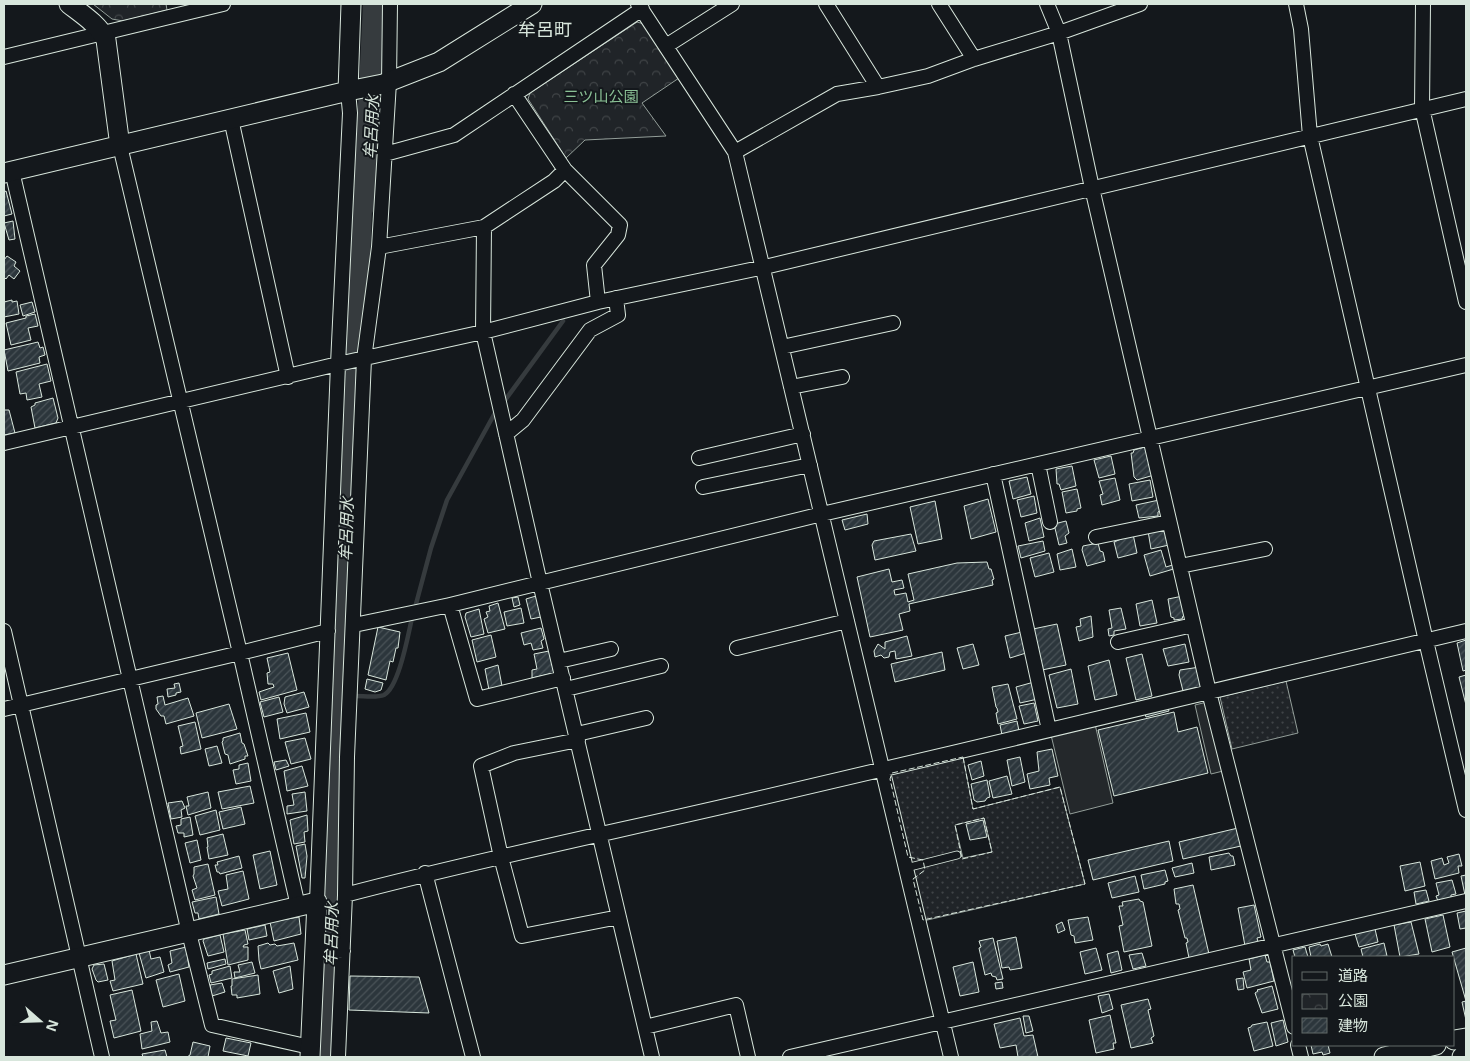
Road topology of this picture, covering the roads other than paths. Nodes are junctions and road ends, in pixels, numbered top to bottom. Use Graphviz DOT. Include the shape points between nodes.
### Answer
graph roads {
  1 [pos="69,4"];
  2 [pos="223,4"];
  3 [pos="351,4"];
  4 [pos="390,4"];
  5 [pos="532,4"];
  6 [pos="732,4"];
  7 [pos="826,4"];
  8 [pos="939,4"];
  9 [pos="1047,4"];
  10 [pos="1140,4"];
  11 [pos="1296,4"];
  12 [pos="1423,4"];
  13 [pos="640,7"];
  14 [pos="1059,33"];
  15 [pos="103,34"];
  16 [pos="666,46"];
  17 [pos="4,57"];
  18 [pos="974,58"];
  19 [pos="386,83"];
  20 [pos="878,87"];
  21 [pos="354,90"];
  22 [pos="514,94"];
  23 [pos="1466,99"];
  24 [pos="1422,108"];
  25 [pos="231,119"];
  26 [pos="1310,136"];
  27 [pos="120,146"];
  28 [pos="735,152"];
  29 [pos="385,154"];
  30 [pos="565,170"];
  31 [pos="8,172"];
  32 [pos="1092,188"];
  33 [pos="484,227"];
  34 [pos="379,247"];
  35 [pos="763,267"];
  36 [pos="616,298"];
  37 [pos="598,302"];
  38 [pos="1466,302"];
  39 [pos="893,322"];
  40 [pos="483,332"];
  41 [pos="782,347"];
  42 [pos="362,360"];
  43 [pos="341,364"];
  44 [pos="1466,365"];
  45 [pos="288,377"];
  46 [pos="842,377"];
  47 [pos="791,387"];
  48 [pos="1368,388"];
  49 [pos="181,403"];
  50 [pos="72,428"];
  51 [pos="506,434"];
  52 [pos="803,434"];
  53 [pos="1150,438"];
  54 [pos="4,443"];
  55 [pos="698,458"];
  56 [pos="1038,464"];
  57 [pos="810,465"];
  58 [pos="993,474"];
  59 [pos="704,487"];
  60 [pos="822,514"];
  61 [pos="1050,522"];
  62 [pos="1170,522"];
  63 [pos="1096,537"];
  64 [pos="1266,549"];
  65 [pos="1180,566"];
  66 [pos="540,583"];
  67 [pos="450,605"];
  68 [pos="848,621"];
  69 [pos="354,625"];
  70 [pos="1193,625"];
  71 [pos="4,631"];
  72 [pos="328,631"];
  73 [pos="1466,631"];
  74 [pos="1426,641"];
  75 [pos="1118,642"];
  76 [pos="737,648"];
  77 [pos="611,649"];
  78 [pos="240,654"];
  79 [pos="559,661"];
  80 [pos="662,666"];
  81 [pos="130,678"];
  82 [pos="564,683"];
  83 [pos="1209,692"];
  84 [pos="22,705"];
  85 [pos="4,709"];
  86 [pos="646,718"];
  87 [pos="1049,730"];
  88 [pos="577,737"];
  89 [pos="336,757"];
  90 [pos="883,770"];
  91 [pos="1466,810"];
  92 [pos="600,835"];
  93 [pos="956,855"];
  94 [pos="501,856"];
  95 [pos="906,868"];
  96 [pos="425,873"];
  97 [pos="345,894"];
  98 [pos="1466,901"];
  99 [pos="317,902"];
  100 [pos="298,906"];
  101 [pos="619,916"];
  102 [pos="189,932"];
  103 [pos="1274,945"];
  104 [pos="329,950"];
  105 [pos="78,958"];
  106 [pos="4,975"];
  107 [pos="1292,1019"];
  108 [pos="943,1021"];
  109 [pos="644,1026"];
  110 [pos="1432,1046"];
  111 [pos="310,1052"];
  112 [pos="1466,1056"];
  113 [pos="102,1057"];
  114 [pos="338,1057"];
  115 [pos="473,1057"];
  116 [pos="652,1057"];
  117 [pos="748,1057"];
  118 [pos="790,1057"];
  119 [pos="951,1057"];
  120 [pos="1384,1057"];
  121 [pos="1462,1057"];
  1 -- 15 [label="street"];
  2 -- 15 [label="street"];
  3 -- 21 [label="street"];
  4 -- 19 [label="street"];
  5 -- 19 [label="street" via="440,62"];
  6 -- 16 [label="street"];
  7 -- 20 [label="street"];
  8 -- 18 [label="street"];
  9 -- 14 [label="street"];
  10 -- 14 [label="street"];
  11 -- 26 [label="street"];
  12 -- 24 [label="street"];
  13 -- 16 [label="street"];
  13 -- 22 [label="street"];
  14 -- 18 [label="street"];
  14 -- 32 [label="street"];
  15 -- 17 [label="street"];
  15 -- 27 [label="street"];
  16 -- 28 [label="street"];
  18 -- 20 [label="street" via="928,76"];
  19 -- 21 [label="street"];
  19 -- 29 [label="street"];
  20 -- 28 [label="street" via="837,94"];
  21 -- 25 [label="street"];
  21 -- 43 [label="street" via="350,113"];
  22 -- 29 [label="street" via="454,135"];
  22 -- 30 [label="street"];
  23 -- 24 [label="street"];
  24 -- 26 [label="street"];
  24 -- 38 [label="street"];
  25 -- 27 [label="street"];
  25 -- 45 [label="street"];
  26 -- 32 [label="street"];
  26 -- 48 [label="street"];
  27 -- 31 [label="street"];
  27 -- 49 [label="street"];
  28 -- 35 [label="street"];
  29 -- 34 [label="street"];
  30 -- 33 [label="street" via="554,181"];
  30 -- 37 [label="street" via="620,224 618,235 594,266"];
  31 -- 50 [label="street"];
  32 -- 35 [label="street"];
  32 -- 53 [label="street"];
  33 -- 34 [label="street"];
  33 -- 40 [label="street"];
  34 -- 42 [label="street"];
  35 -- 36 [label="street"];
  35 -- 41 [label="street"];
  36 -- 37 [label="street"];
  36 -- 51 [label="street" via="618,315 590,330 523,420"];
  37 -- 40 [label="street"];
  39 -- 41 [label="street"];
  40 -- 42 [label="street"];
  40 -- 51 [label="street"];
  41 -- 47 [label="street"];
  42 -- 43 [label="street"];
  42 -- 69 [label="street"];
  43 -- 45 [label="street"];
  43 -- 72 [label="street"];
  44 -- 48 [label="street"];
  45 -- 49 [label="street"];
  46 -- 47 [label="street"];
  47 -- 52 [label="street"];
  48 -- 53 [label="street"];
  48 -- 74 [label="street"];
  49 -- 50 [label="street"];
  49 -- 78 [label="street"];
  50 -- 54 [label="street"];
  50 -- 81 [label="street"];
  51 -- 66 [label="street"];
  52 -- 55 [label="street"];
  52 -- 57 [label="street"];
  53 -- 56 [label="street"];
  53 -- 62 [label="street"];
  56 -- 58 [label="street"];
  56 -- 61 [label="street"];
  57 -- 59 [label="street"];
  57 -- 60 [label="street"];
  58 -- 60 [label="street"];
  58 -- 87 [label="street"];
  60 -- 66 [label="street"];
  60 -- 68 [label="street"];
  62 -- 63 [label="street"];
  62 -- 65 [label="street"];
  64 -- 65 [label="street"];
  65 -- 70 [label="street"];
  66 -- 67 [label="street"];
  66 -- 79 [label="street"];
  67 -- 69 [label="street"];
  67 -- 82 [label="street" via="477,700"];
  68 -- 76 [label="street"];
  68 -- 90 [label="street"];
  69 -- 89 [label="street"];
  70 -- 75 [label="street"];
  70 -- 83 [label="street"];
  71 -- 84 [label="street"];
  72 -- 78 [label="street"];
  72 -- 89 [label="street"];
  73 -- 74 [label="street"];
  74 -- 83 [label="street"];
  74 -- 91 [label="street"];
  77 -- 79 [label="street"];
  78 -- 81 [label="street"];
  78 -- 100 [label="street"];
  79 -- 82 [label="street"];
  80 -- 82 [label="street"];
  81 -- 84 [label="street"];
  81 -- 102 [label="street"];
  82 -- 88 [label="street"];
  83 -- 87 [label="street"];
  83 -- 103 [label="street"];
  84 -- 85 [label="street"];
  84 -- 105 [label="street"];
  86 -- 88 [label="street"];
  87 -- 90 [label="street"];
  88 -- 92 [label="street"];
  88 -- 94 [label="street" via="514,753 481,766"];
  89 -- 97 [label="street"];
  89 -- 99 [label="street"];
  90 -- 92 [label="street"];
  90 -- 95 [label="street"];
  92 -- 94 [label="street"];
  92 -- 101 [label="street"];
  93 -- 95 [label="lane"];
  94 -- 96 [label="street"];
  94 -- 101 [label="street" via="522,936"];
  95 -- 108 [label="street"];
  96 -- 97 [label="street"];
  96 -- 115 [label="street"];
  97 -- 104 [label="street"];
  98 -- 103 [label="street"];
  99 -- 100 [label="street"];
  99 -- 104 [label="street"];
  100 -- 102 [label="street"];
  101 -- 109 [label="street"];
  102 -- 105 [label="street"];
  102 -- 111 [label="street" via="212,1025"];
  103 -- 107 [label="street"];
  103 -- 108 [label="street"];
  104 -- 111 [label="street"];
  104 -- 114 [label="street"];
  105 -- 106 [label="street"];
  105 -- 113 [label="street"];
  108 -- 118 [label="street"];
  108 -- 119 [label="street"];
  109 -- 116 [label="street"];
  109 -- 117 [label="street" via="736,1005"];
  110 -- 120 [label="street"];
  112 -- 121 [label="street"];
}
